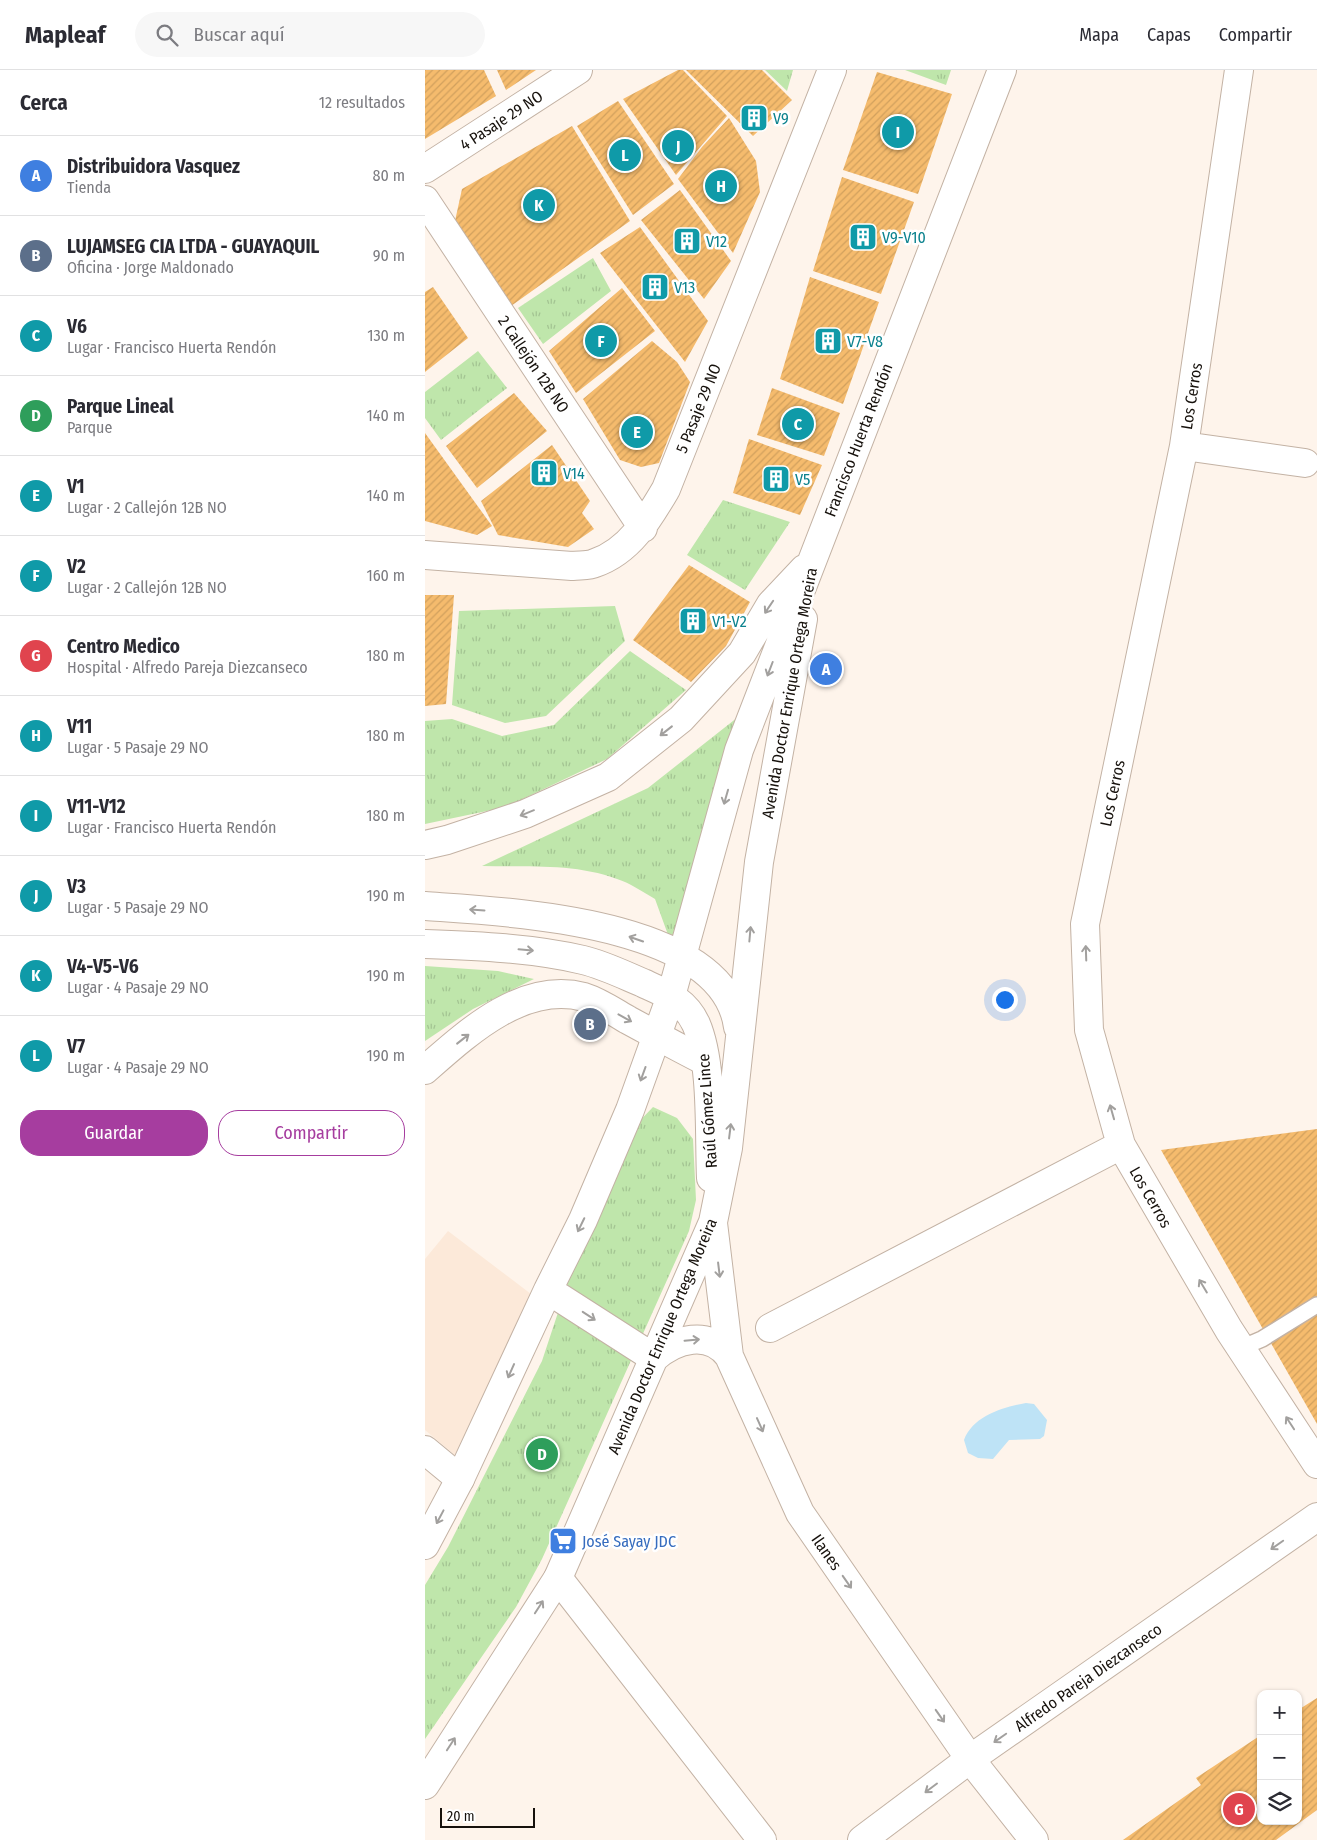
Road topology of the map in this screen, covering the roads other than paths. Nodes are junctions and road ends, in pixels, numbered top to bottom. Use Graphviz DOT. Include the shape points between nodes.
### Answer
graph roads {
  1 [pos="578,70"];
  2 [pos="832,70"];
  3 [pos="1002,70"];
  4 [pos="1239,70"];
  5 [pos="425,169"];
  6 [pos="425,200"];
  7 [pos="1184,446"];
  8 [pos="1305,463"];
  9 [pos="643,528"];
  10 [pos="425,555"];
  11 [pos="814,558"];
  12 [pos="425,845"];
  13 [pos="425,906"];
  14 [pos="425,944"];
  15 [pos="682,956"];
  16 [pos="747,963"];
  17 [pos="720,984"];
  18 [pos="671,996"];
  19 [pos="657,1035"];
  20 [pos="740,1046"];
  21 [pos="705,1061"];
  22 [pos="425,1070"];
  23 [pos="1121,1145"];
  24 [pos="713,1222"];
  25 [pos="548,1290"];
  26 [pos="1317,1305"];
  27 [pos="770,1328"];
  28 [pos="1241,1348"];
  29 [pos="729,1356"];
  30 [pos="654,1358"];
  31 [pos="425,1450"];
  32 [pos="1317,1464"];
  33 [pos="460,1479"];
  34 [pos="1317,1518"];
  35 [pos="425,1545"];
  36 [pos="558,1578"];
  37 [pos="970,1759"];
  38 [pos="425,1785"];
  39 [pos="762,1840"];
  40 [pos="862,1840"];
  41 [pos="1034,1840"];
  1 -- 5 [label="street, 4 Pasaje 29 NO"];
  2 -- 9 [label="street, 5 Pasaje 29 NO" via="666,489"];
  3 -- 11 [label="street, Francisco Huerta Rendón"];
  4 -- 7 [label="street, Los Cerros"];
  6 -- 9 [label="street, 2 Callejón 12B NO"];
  7 -- 8 [label="street"];
  23 -- 7 [label="street, Los Cerros, one-way" via="1089,1030 1085,924"];
  9 -- 10 [label="street, 5 Pasaje 29 NO" via="616,552 595,564 572,566"];
  11 -- 12 [label="street, one-way" via="771,604 742,653 681,719 607,777 525,814"];
  11 -- 15 [label="street, Avenida Doctor Enrique Ortega Moreira, one-way" via="739,750"];
  16 -- 11 [label="street, Avenida Doctor Enrique Ortega Moreira, one-way" via="759,862"];
  15 -- 13 [label="street, one-way" via="571,920"];
  14 -- 18 [label="street, Raúl Gómez Lince, one-way" via="541,952 585,960"];
  15 -- 17 [label="street" via="700,966"];
  15 -- 18 [label="street, Avenida Doctor Enrique Ortega Moreira"];
  16 -- 17 [label="street"];
  16 -- 20 [label="street, Avenida Doctor Enrique Ortega Moreira"];
  17 -- 18 [label="street" via="695,995"];
  17 -- 20 [label="street" via="734,1008"];
  18 -- 19 [label="street, Avenida Doctor Enrique Ortega Moreira"];
  18 -- 21 [label="street, Raúl Gómez Lince" via="693,1017"];
  19 -- 21 [label="street"];
  22 -- 19 [label="street, one-way" via="491,1018 521,1001 548,995 574,995 597,1002"];
  19 -- 25 [label="street, Avenida Doctor Enrique Ortega Moreira, one-way" via="610,1160"];
  24 -- 20 [label="street, Avenida Doctor Enrique Ortega Moreira, one-way" via="728,1148"];
  21 -- 24 [label="street, Raúl Gómez Lince"];
  23 -- 27 [label="street"];
  28 -- 23 [label="street, Los Cerros, one-way"];
  24 -- 29 [label="street, Ilanes, one-way"];
  24 -- 30 [label="street, Avenida Doctor Enrique Ortega Moreira"];
  25 -- 30 [label="street, one-way"];
  25 -- 33 [label="street, Avenida Doctor Enrique Ortega Moreira, one-way"];
  26 -- 28 [label="lane" via="1262,1339"];
  32 -- 28 [label="street, Los Cerros, one-way"];
  30 -- 29 [label="street, one-way" via="673,1344 693,1339 713,1343"];
  29 -- 37 [label="street, Ilanes, one-way" via="800,1513"];
  30 -- 36 [label="street, Avenida Doctor Enrique Ortega Moreira"];
  31 -- 33 [label="street"];
  33 -- 35 [label="street, Avenida Doctor Enrique Ortega Moreira, one-way"];
  34 -- 37 [label="street, Alfredo Pareja Diezcanseco, one-way"];
  38 -- 36 [label="street, Avenida Doctor Enrique Ortega Moreira, one-way"];
  36 -- 39 [label="street"];
  37 -- 40 [label="street, Alfredo Pareja Diezcanseco, one-way"];
  37 -- 41 [label="street, Ilanes"];
}
